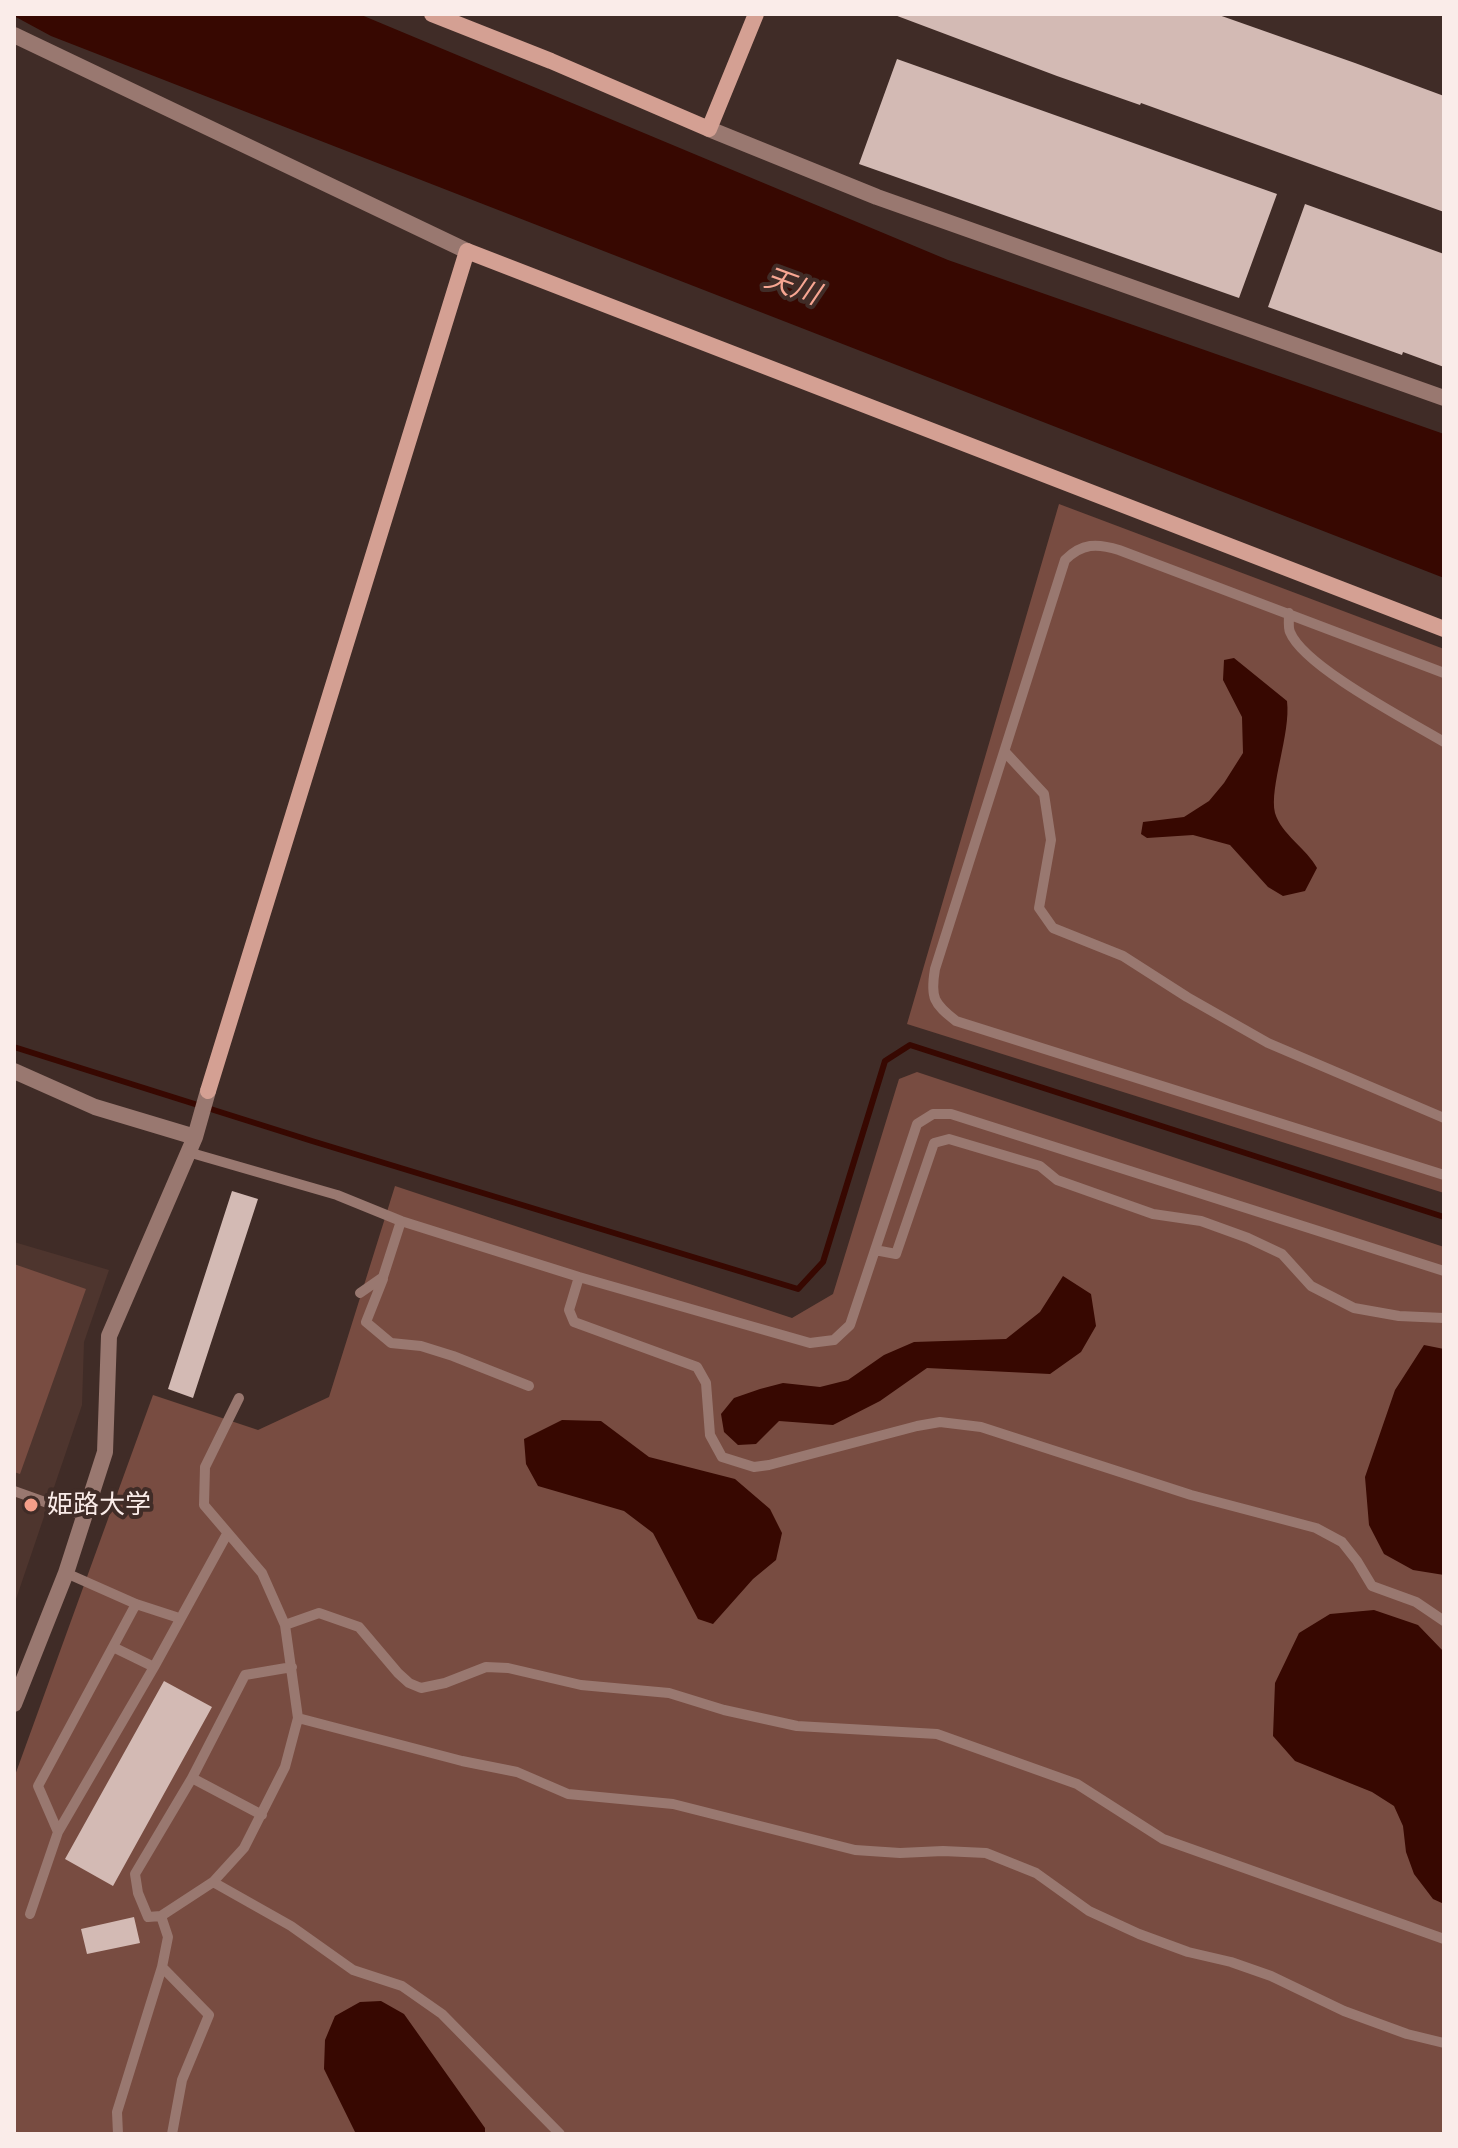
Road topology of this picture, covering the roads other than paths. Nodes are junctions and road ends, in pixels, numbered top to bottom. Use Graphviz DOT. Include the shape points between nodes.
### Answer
graph roads {
  1 [pos="432,14"];
  2 [pos="756,14"];
  3 [pos="14,35"];
  4 [pos="709,129"];
  5 [pos="467,251"];
  6 [pos="1444,398"];
  7 [pos="1289,613"];
  8 [pos="1444,629"];
  9 [pos="1444,673"];
  10 [pos="1444,742"];
  11 [pos="1005,752"];
  12 [pos="14,1071"];
  13 [pos="1444,1118"];
  14 [pos="191,1145"];
  15 [pos="1444,1175"];
  16 [pos="401,1221"];
  17 [pos="875,1250"];
  18 [pos="1444,1271"];
  19 [pos="383,1277"];
  20 [pos="579,1277"];
  21 [pos="360,1293"];
  22 [pos="1444,1318"];
  23 [pos="529,1386"];
  24 [pos="239,1398"];
  25 [pos="14,1491"];
  26 [pos="84,1516"];
  27 [pos="227,1534"];
  28 [pos="66,1573"];
  29 [pos="136,1604"];
  30 [pos="179,1618"];
  31 [pos="1444,1621"];
  32 [pos="285,1625"];
  33 [pos="113,1647"];
  34 [pos="154,1667"];
  35 [pos="292,1667"];
  36 [pos="14,1704"];
  37 [pos="298,1718"];
  38 [pos="192,1778"];
  39 [pos="262,1815"];
  40 [pos="58,1832"];
  41 [pos="213,1882"];
  42 [pos="30,1914"];
  43 [pos="161,1916"];
  44 [pos="1444,1939"];
  45 [pos="162,1967"];
  46 [pos="1444,2043"];
  47 [pos="118,2134"];
  48 [pos="172,2134"];
  49 [pos="560,2134"];
  1 -- 4 [label="street"];
  2 -- 4 [label="street"];
  3 -- 5 [label="street"];
  4 -- 6 [label="street" via="877,197"];
  5 -- 8 [label="street"];
  5 -- 14 [label="street"];
  7 -- 9 [label="lane"];
  7 -- 10 [label="lane" via="1290,633 1314,661"];
  7 -- 11 [label="lane" via="1101,544 1078,548 1065,560"];
  11 -- 13 [label="lane" via="1044,794 1051,840 1039,908 1053,928 1123,956 1268,1043"];
  11 -- 15 [label="lane" via="935,969 931,988 936,1005 956,1021"];
  12 -- 14 [label="street"];
  14 -- 16 [label="lane"];
  14 -- 26 [label="street" via="109,1336 105,1452"];
  16 -- 19 [label="lane"];
  16 -- 20 [label="lane"];
  17 -- 18 [label="lane" via="917,1124 933,1114 951,1114"];
  17 -- 20 [label="lane" via="850,1325 834,1340 810,1343"];
  17 -- 22 [label="lane" via="896,1254 934,1143 949,1139 1040,1166 1057,1180 1153,1214 1201,1221 1248,1238 1282,1254 1311,1286 1354,1308"];
  19 -- 21 [label="lane"];
  19 -- 23 [label="lane" via="366,1322 391,1343 421,1346"];
  20 -- 31 [label="lane" via="569,1310 574,1322 697,1367 706,1383 710,1435 722,1457 754,1467 928,1424 981,1427 1191,1495 1316,1528 1342,1542 1372,1586 1416,1602"];
  24 -- 27 [label="lane" via="205,1467 204,1505"];
  25 -- 26 [label="lane"];
  26 -- 28 [label="street"];
  27 -- 30 [label="lane"];
  27 -- 32 [label="lane" via="262,1573"];
  28 -- 29 [label="lane"];
  28 -- 36 [label="street"];
  29 -- 30 [label="lane"];
  29 -- 33 [label="lane"];
  30 -- 34 [label="lane"];
  32 -- 35 [label="lane"];
  32 -- 44 [label="lane" via="319,1613 359,1627 398,1673 421,1688 486,1667 508,1668 581,1685 669,1693 797,1726 937,1734 1077,1784 1163,1839"];
  33 -- 34 [label="lane"];
  33 -- 40 [label="lane" via="38,1786"];
  34 -- 40 [label="lane"];
  35 -- 37 [label="lane"];
  35 -- 38 [label="lane" via="245,1675"];
  37 -- 39 [label="lane" via="285,1767"];
  37 -- 46 [label="lane" via="517,1772 568,1794 673,1804 855,1850 986,1853 1036,1873 1089,1911 1139,1934 1271,1976 1344,2011"];
  38 -- 39 [label="lane"];
  38 -- 43 [label="lane" via="135,1874 148,1917"];
  39 -- 41 [label="lane" via="244,1848"];
  40 -- 42 [label="lane"];
  41 -- 43 [label="lane"];
  41 -- 49 [label="lane" via="291,1926 353,1970 402,1986 442,2014"];
  43 -- 45 [label="lane" via="168,1937"];
  45 -- 47 [label="lane" via="117,2112"];
  45 -- 48 [label="lane" via="209,2015 182,2080"];
}
